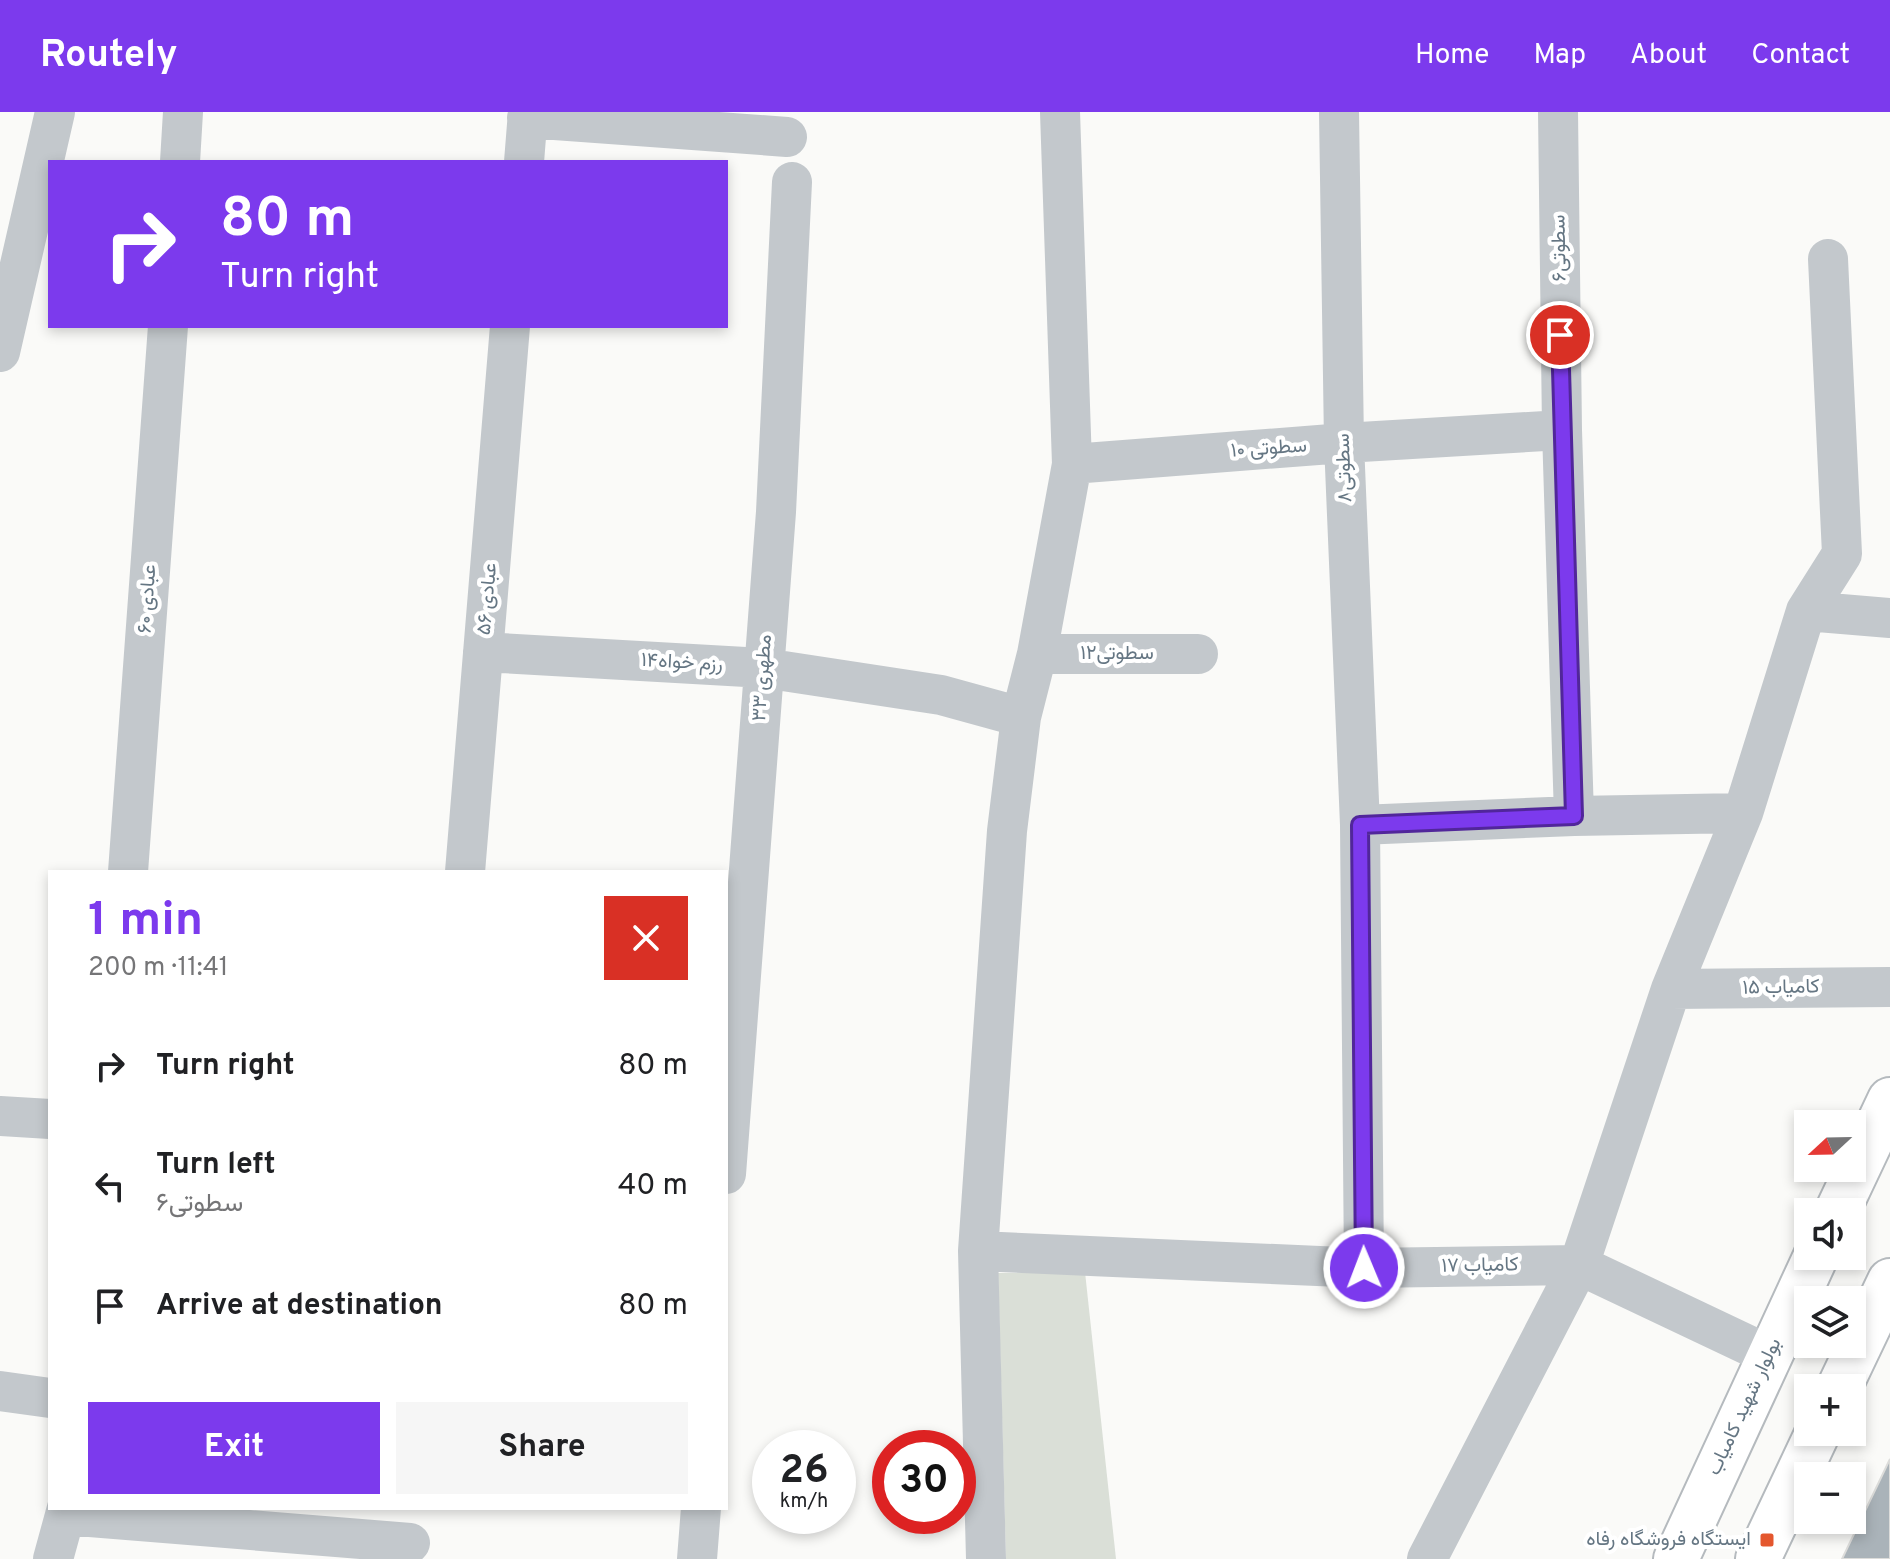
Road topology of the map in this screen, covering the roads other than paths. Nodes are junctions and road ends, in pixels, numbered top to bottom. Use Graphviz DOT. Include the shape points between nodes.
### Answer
graph roads {
  1 [pos="55,112"];
  2 [pos="183,112"];
  3 [pos="1060,112"];
  4 [pos="1339,112"];
  5 [pos="1558,112"];
  6 [pos="527,115"];
  7 [pos="787,137"];
  8 [pos="180,160"];
  9 [pos="524,160"];
  10 [pos="792,182"];
  11 [pos="1828,259"];
  12 [pos="168,328"];
  13 [pos="510,328"];
  14 [pos="0,352"];
  15 [pos="1562,430"];
  16 [pos="1344,443"];
  17 [pos="1072,464"];
  18 [pos="1806,611"];
  19 [pos="1890,618"];
  20 [pos="483,652"];
  21 [pos="1037,654"];
  22 [pos="1198,654"];
  23 [pos="764,668"];
  24 [pos="1021,717"];
  25 [pos="1743,813"];
  26 [pos="1574,816"];
  27 [pos="1360,825"];
  28 [pos="128,870"];
  29 [pos="465,870"];
  30 [pos="1890,987"];
  31 [pos="1671,989"];
  32 [pos="1890,1100"];
  33 [pos="0,1116"];
  34 [pos="48,1119"];
  35 [pos="728,1147"];
  36 [pos="1844,1198"];
  37 [pos="978,1251"];
  38 [pos="1579,1265"];
  39 [pos="1364,1268"];
  40 [pos="1809,1270"];
  41 [pos="1888,1289"];
  42 [pos="1769,1355"];
  43 [pos="1846,1374"];
  44 [pos="0,1391"];
  45 [pos="48,1398"];
  46 [pos="1811,1446"];
  47 [pos="701,1510"];
  48 [pos="66,1512"];
  49 [pos="411,1537"];
  50 [pos="53,1559"];
  51 [pos="697,1559"];
  52 [pos="986,1559"];
  53 [pos="1427,1559"];
  54 [pos="1676,1559"];
  55 [pos="1758,1559"];
  1 -- 14 [label="street"];
  2 -- 8 [label="street"];
  3 -- 17 [label="street"];
  4 -- 16 [label="street, سطوتی۸"];
  5 -- 15 [label="street, سطوتی۶"];
  6 -- 7 [label="street"];
  6 -- 9 [label="street"];
  10 -- 23 [label="street, مطهری ۳۳"];
  11 -- 18 [label="street" via="1842,554"];
  12 -- 28 [label="street, عبادی ۶۰"];
  13 -- 20 [label="street, عبادی ۵۶"];
  15 -- 16 [label="street, سطوتی ۱۰"];
  15 -- 26 [label="street, سطوتی۶"];
  16 -- 17 [label="street, سطوتی ۱۰"];
  16 -- 27 [label="street, سطوتی۸"];
  17 -- 21 [label="street"];
  18 -- 19 [label="street"];
  18 -- 25 [label="street"];
  20 -- 23 [label="street, رزم خواه۱۴"];
  20 -- 29 [label="street, عبادی ۵۶"];
  21 -- 22 [label="street, سطوتی۱۲"];
  21 -- 24 [label="street"];
  23 -- 24 [label="street, رزم خواه۱۴" via="941,695"];
  23 -- 35 [label="street, مطهری ۳۳"];
  24 -- 37 [label="street" via="1007,831"];
  25 -- 26 [label="street"];
  25 -- 31 [label="street"];
  26 -- 27 [label="street"];
  27 -- 39 [label="street, سطوتی۸"];
  30 -- 31 [label="street, کامیاب ۱۵"];
  31 -- 38 [label="street"];
  32 -- 36 [label="main road"];
  33 -- 34 [label="street"];
  37 -- 39 [label="street, کامیاب ۱۷"];
  37 -- 52 [label="street"];
  38 -- 39 [label="street, کامیاب ۱۷"];
  38 -- 42 [label="street, کامیاب ۱۷"];
  38 -- 53 [label="street"];
  40 -- 42 [label="main road, بولوار شهید کامیاب"];
  41 -- 43 [label="main road"];
  42 -- 54 [label="main road, بولوار شهید کامیاب"];
  44 -- 45 [label="street"];
  46 -- 55 [label="main road"];
  47 -- 51 [label="street"];
  48 -- 49 [label="street"];
  48 -- 50 [label="street"];
}
